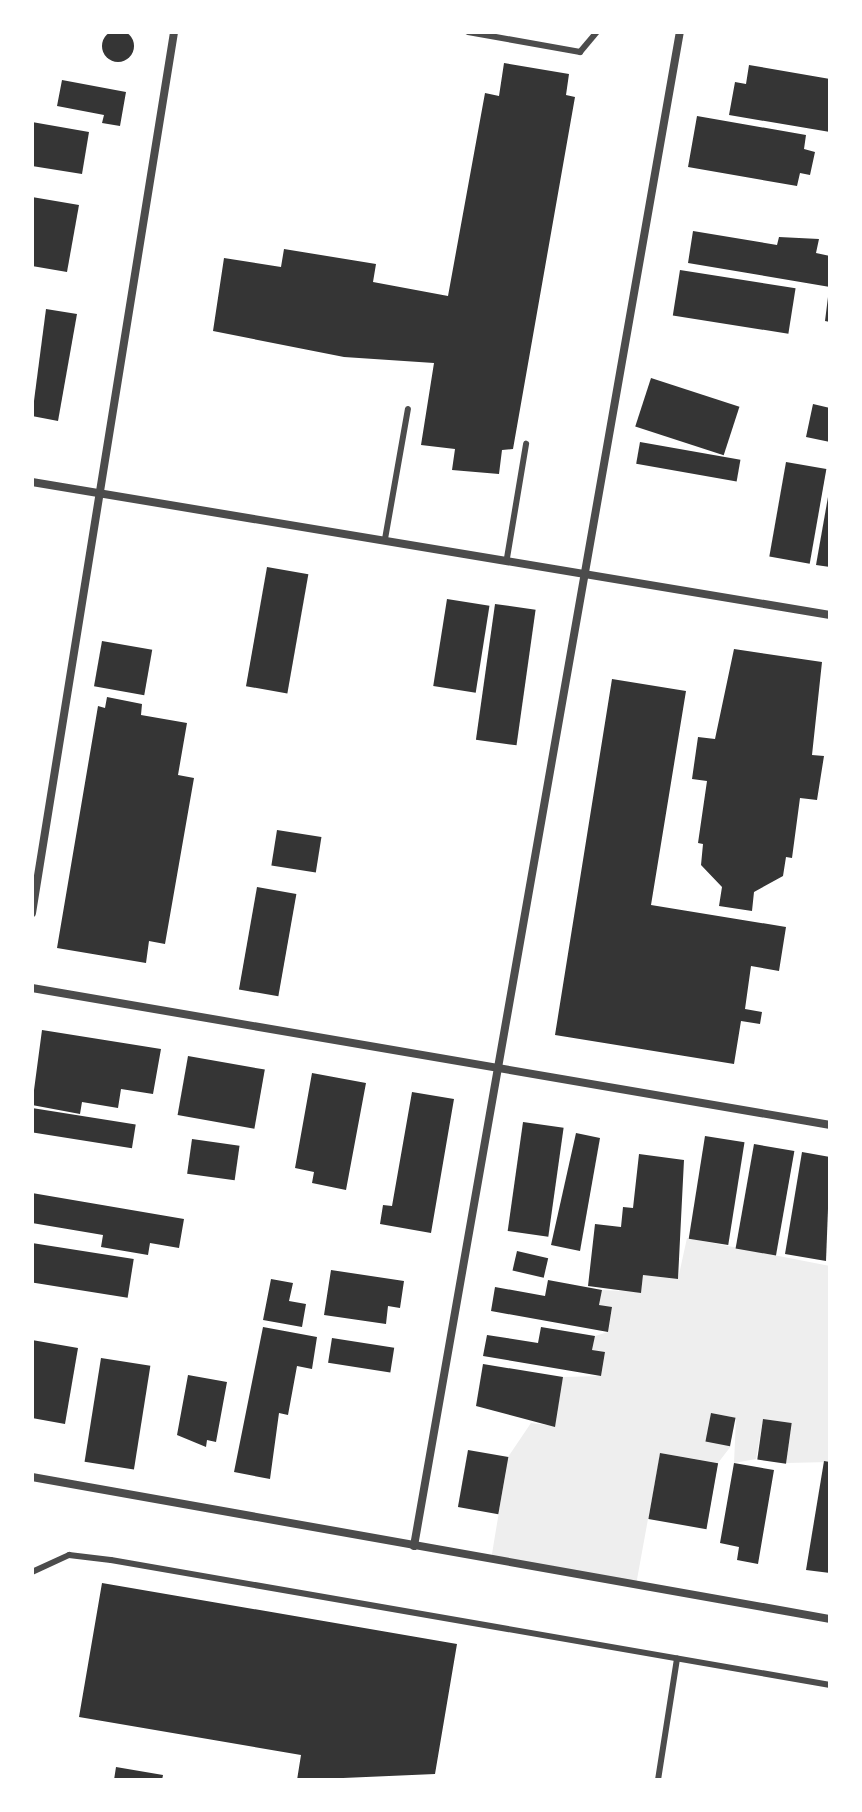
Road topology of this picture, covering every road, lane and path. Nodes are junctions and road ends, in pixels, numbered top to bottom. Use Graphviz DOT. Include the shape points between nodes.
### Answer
graph roads {
  1 [pos="174,32"];
  2 [pos="468,32"];
  3 [pos="597,32"];
  4 [pos="680,32"];
  5 [pos="408,409"];
  6 [pos="526,444"];
  7 [pos="32,482"];
  8 [pos="99,495"];
  9 [pos="385,539"];
  10 [pos="507,558"];
  11 [pos="588,571"];
  12 [pos="830,615"];
  13 [pos="32,913"];
  14 [pos="32,988"];
  15 [pos="494,1071"];
  16 [pos="830,1125"];
  17 [pos="32,1477"];
  18 [pos="414,1546"];
  19 [pos="32,1572"];
  20 [pos="830,1619"];
  21 [pos="677,1658"];
  22 [pos="830,1685"];
  23 [pos="658,1780"];
  1 -- 8 [label="street"];
  2 -- 3 [label="lane" via="580,52"];
  4 -- 11 [label="street"];
  5 -- 9 [label="lane"];
  6 -- 10 [label="lane"];
  7 -- 8 [label="street"];
  8 -- 9 [label="street"];
  8 -- 13 [label="street"];
  9 -- 10 [label="street"];
  10 -- 11 [label="street"];
  11 -- 12 [label="street"];
  11 -- 15 [label="street"];
  14 -- 15 [label="street"];
  15 -- 16 [label="street"];
  15 -- 18 [label="street"];
  17 -- 18 [label="street"];
  18 -- 20 [label="street"];
  19 -- 21 [label="lane" via="69,1555 111,1560"];
  21 -- 22 [label="lane"];
  21 -- 23 [label="lane"];
}
